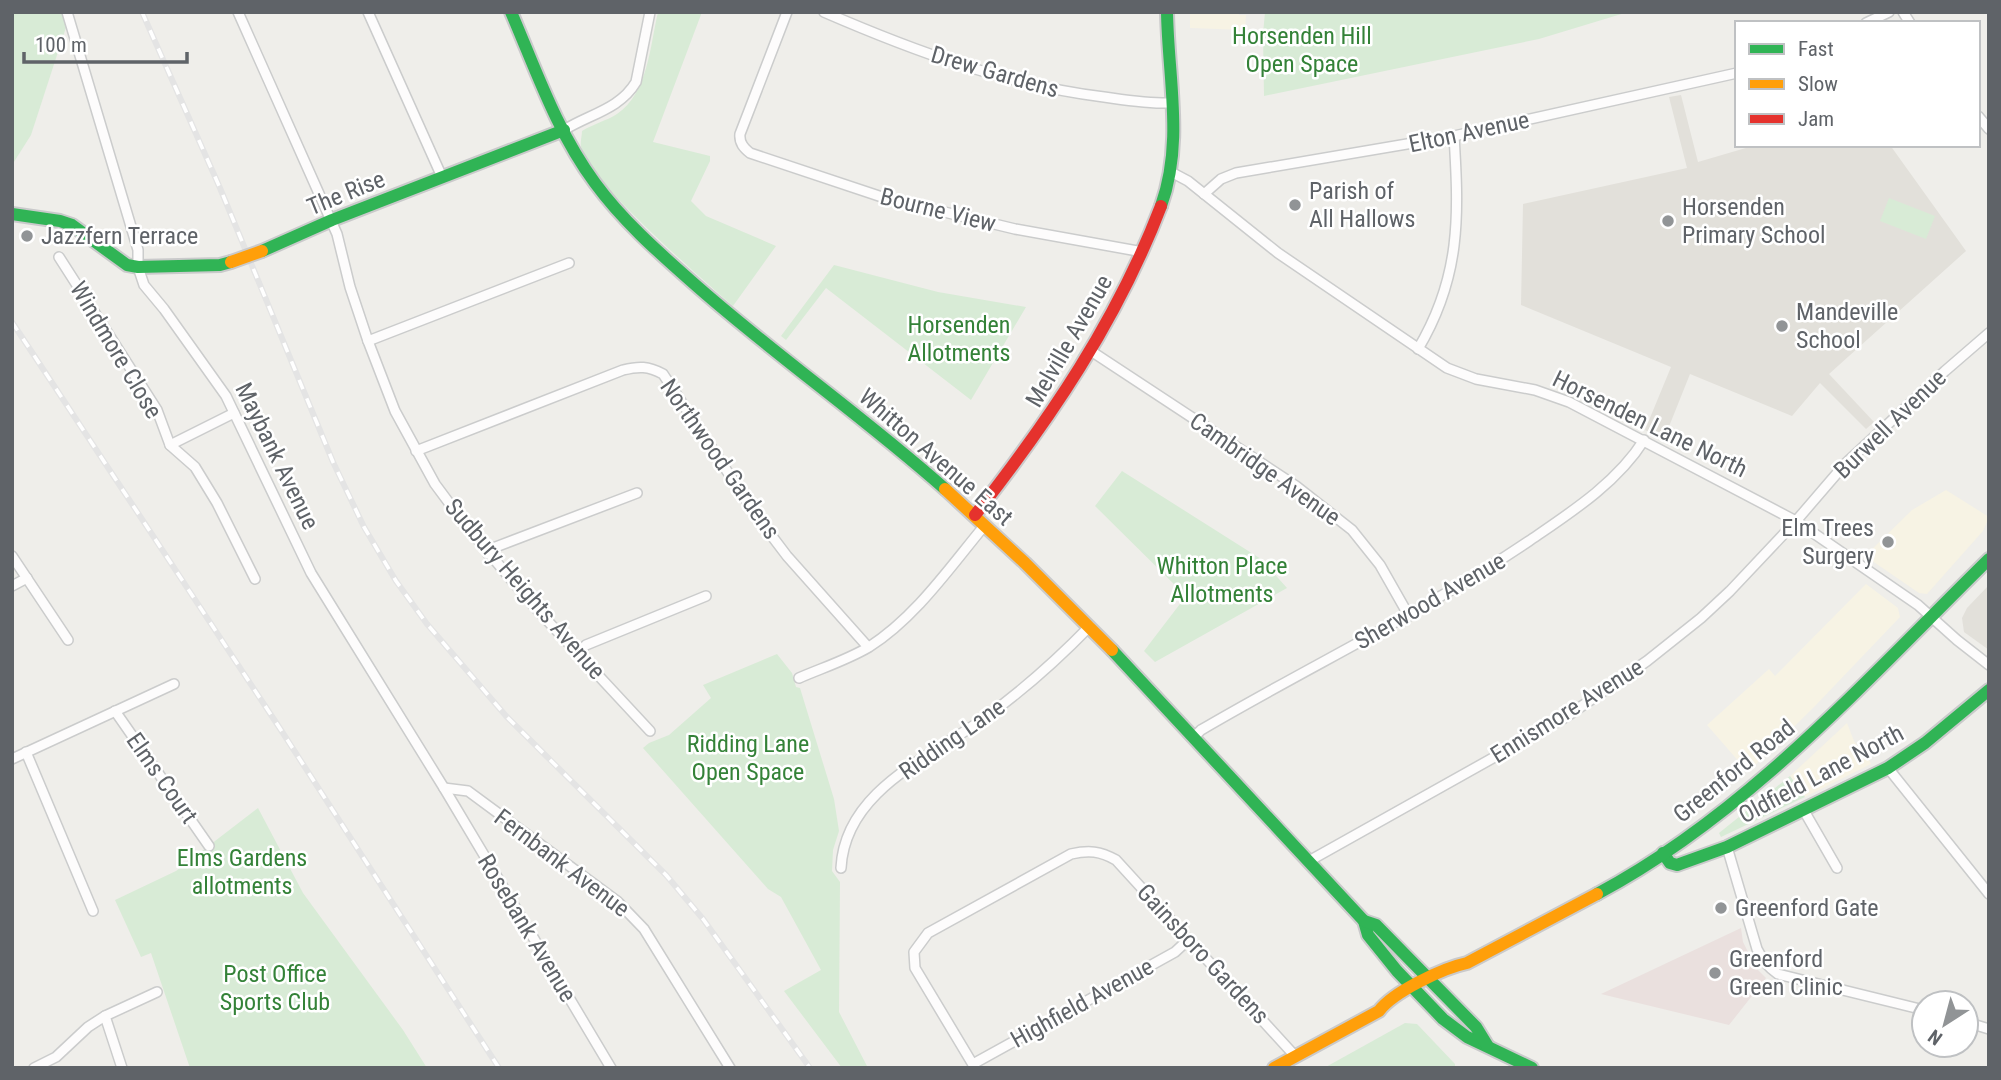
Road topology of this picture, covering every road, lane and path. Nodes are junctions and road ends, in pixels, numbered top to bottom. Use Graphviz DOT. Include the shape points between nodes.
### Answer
graph roads {
  1 [pos="67,12"];
  2 [pos="238,12"];
  3 [pos="368,12"];
  4 [pos="511,12"];
  5 [pos="650,12"];
  6 [pos="787,12"];
  7 [pos="824,12"];
  8 [pos="1167,12"];
  9 [pos="1889,12"];
  10 [pos="1870,21"];
  11 [pos="1735,73"];
  12 [pos="1173,103"];
  13 [pos="564,130"];
  14 [pos="1454,136"];
  15 [pos="1171,172"];
  16 [pos="442,177"];
  17 [pos="1205,194"];
  18 [pos="12,214"];
  19 [pos="332,220"];
  20 [pos="1143,252"];
  21 [pos="59,257"];
  22 [pos="569,262"];
  23 [pos="138,267"];
  24 [pos="1989,333"];
  25 [pos="368,341"];
  26 [pos="1418,349"];
  27 [pos="1091,351"];
  28 [pos="234,413"];
  29 [pos="1644,440"];
  30 [pos="170,445"];
  31 [pos="416,451"];
  32 [pos="637,493"];
  33 [pos="975,515"];
  34 [pos="1796,522"];
  35 [pos="985,525"];
  36 [pos="488,554"];
  37 [pos="12,556"];
  38 [pos="1989,559"];
  39 [pos="27,578"];
  40 [pos="255,579"];
  41 [pos="12,586"];
  42 [pos="706,596"];
  43 [pos="1409,616"];
  44 [pos="1931,617"];
  45 [pos="1090,626"];
  46 [pos="68,640"];
  47 [pos="868,647"];
  48 [pos="577,653"];
  49 [pos="1989,665"];
  50 [pos="799,678"];
  51 [pos="174,684"];
  52 [pos="1989,690"];
  53 [pos="115,711"];
  54 [pos="650,730"];
  55 [pos="1196,735"];
  56 [pos="26,752"];
  57 [pos="12,759"];
  58 [pos="1888,768"];
  59 [pos="444,788"];
  60 [pos="1804,809"];
  61 [pos="209,846"];
  62 [pos="1727,847"];
  63 [pos="1663,853"];
  64 [pos="1309,861"];
  65 [pos="841,868"];
  66 [pos="1837,868"];
  67 [pos="1989,894"];
  68 [pos="93,911"];
  69 [pos="1364,921"];
  70 [pos="1189,939"];
  71 [pos="1432,982"];
  72 [pos="1415,991"];
  73 [pos="157,992"];
  74 [pos="1910,1007"];
  75 [pos="105,1016"];
  76 [pos="1487,1045"];
  77 [pos="1295,1056"];
  78 [pos="974,1066"];
  79 [pos="34,1068"];
  80 [pos="122,1068"];
  81 [pos="611,1068"];
  82 [pos="730,1068"];
  83 [pos="1274,1068"];
  84 [pos="1532,1068"];
  1 -- 23 [label="street, Maybank Avenue" via="138,250"];
  2 -- 19 [label="street, Sudbury Heights Avenue"];
  3 -- 16 [label="street"];
  4 -- 13 [label="main road, Whitton Avenue East"];
  5 -- 13 [label="street" via="631,90 615,105"];
  6 -- 20 [label="street, Bourne View" via="740,134 741,144 751,153 882,197 1014,229"];
  7 -- 12 [label="street, Drew Gardens" via="922,51 1024,84"];
  8 -- 12 [label="main road"];
  9 -- 10 [label="street"];
  11 -- 14 [label="street, Elton Avenue"];
  12 -- 15 [label="main road"];
  13 -- 16 [label="main road, The Rise"];
  13 -- 33 [label="main road, Whitton Avenue East" via="597,186 670,262 732,319 901,450"];
  14 -- 17 [label="street, Elton Avenue" via="1236,173"];
  14 -- 26 [label="street" via="1456,240 1444,294"];
  15 -- 17 [label="street, Horsenden Lane North"];
  15 -- 20 [label="main road, Melville Avenue"];
  16 -- 19 [label="main road, The Rise"];
  17 -- 26 [label="street, Horsenden Lane North" via="1287,259"];
  18 -- 23 [label="main road" via="72,225 117,260"];
  19 -- 23 [label="main road, The Rise, bridge" via="220,265"];
  19 -- 25 [label="street, Sudbury Heights Avenue"];
  20 -- 27 [label="main road, Melville Avenue"];
  21 -- 30 [label="street, Windmore Close" via="157,410"];
  22 -- 25 [label="street"];
  23 -- 28 [label="street, Maybank Avenue" via="144,285 211,373"];
  24 -- 34 [label="street, Burwell Avenue" via="1844,464"];
  25 -- 31 [label="street, Sudbury Heights Avenue"];
  26 -- 29 [label="street, Horsenden Lane North" via="1459,374 1548,393"];
  27 -- 33 [label="main road, Melville Avenue" via="1050,417"];
  27 -- 43 [label="street, Cambridge Avenue" via="1296,486 1342,522 1366,546"];
  28 -- 30 [label="street, Windmore Close"];
  28 -- 59 [label="street, Maybank Avenue" via="311,573"];
  29 -- 34 [label="street, Horsenden Lane North"];
  29 -- 43 [label="street, Sherwood Avenue" via="1609,481 1572,512"];
  30 -- 40 [label="street, Windmore Close" via="195,467"];
  31 -- 36 [label="street, Sudbury Heights Avenue"];
  31 -- 47 [label="street, Northwood Gardens" via="623,370 651,368 663,374 779,545"];
  32 -- 36 [label="street" via="493,548"];
  33 -- 35 [label="main road, Whitton Avenue East"];
  34 -- 44 [label="street, Horsenden Lane North"];
  34 -- 64 [label="street, Ennismore Avenue" via="1730,590 1647,661 1543,730"];
  35 -- 45 [label="main road, Whitton Avenue East"];
  35 -- 47 [label="street" via="921,602"];
  36 -- 48 [label="street, Sudbury Heights Avenue"];
  37 -- 39 [label="street"];
  38 -- 44 [label="main road, Greenford Road"];
  39 -- 41 [label="street"];
  39 -- 46 [label="street"];
  42 -- 48 [label="street" via="586,645"];
  43 -- 55 [label="street, Sherwood Avenue"];
  44 -- 49 [label="street, Horsenden Lane North"];
  44 -- 63 [label="main road, Greenford Road" via="1789,756"];
  45 -- 55 [label="main road, Whitton Avenue East"];
  45 -- 65 [label="street, Ridding Lane" via="1012,698 906,770 863,806 846,836"];
  47 -- 50 [label="street"];
  48 -- 54 [label="street, Sudbury Heights Avenue"];
  51 -- 53 [label="street"];
  52 -- 58 [label="main road, Oldfield Lane North"];
  53 -- 56 [label="street"];
  53 -- 61 [label="street, Elms Court"];
  55 -- 64 [label="main road, Whitton Avenue East"];
  56 -- 57 [label="street"];
  56 -- 68 [label="street"];
  58 -- 60 [label="main road, Oldfield Lane North"];
  58 -- 67 [label="street"];
  59 -- 81 [label="street, Rosebank Avenue"];
  59 -- 82 [label="street, Fernbank Avenue" via="468,792 631,914"];
  60 -- 62 [label="main road, Oldfield Lane North"];
  60 -- 66 [label="street"];
  62 -- 63 [label="main road, Oldfield Lane North" via="1677,865"];
  62 -- 74 [label="street" via="1763,963 1778,974"];
  63 -- 71 [label="main road, Greenford Road" via="1618,884 1467,963 1456,964"];
  64 -- 69 [label="main road, Whitton Avenue East"];
  69 -- 71 [label="main road, Whitton Avenue East" via="1376,925"];
  69 -- 72 [label="main road, Whitton Avenue East" via="1368,935"];
  70 -- 77 [label="street, Gainsboro Gardens"];
  70 -- 78 [label="street, Highfield Avenue" via="1175,952"];
  70 -- 78 [label="street, Gainsboro Gardens" via="1116,860 1097,851 1071,854 928,933 914,952 915,968"];
  71 -- 72 [label="main road, Greenford Road"];
  71 -- 76 [label="main road, Whitton Avenue East" via="1476,1027"];
  72 -- 76 [label="main road, Whitton Avenue East" via="1466,1037"];
  72 -- 77 [label="main road, Greenford Road" via="1390,1010 1379,1011"];
  73 -- 75 [label="street"];
  75 -- 79 [label="street" via="56,1057"];
  75 -- 80 [label="street"];
  76 -- 84 [label="main road, Whitton Avenue East"];
  77 -- 83 [label="main road, Greenford Road"];
}
